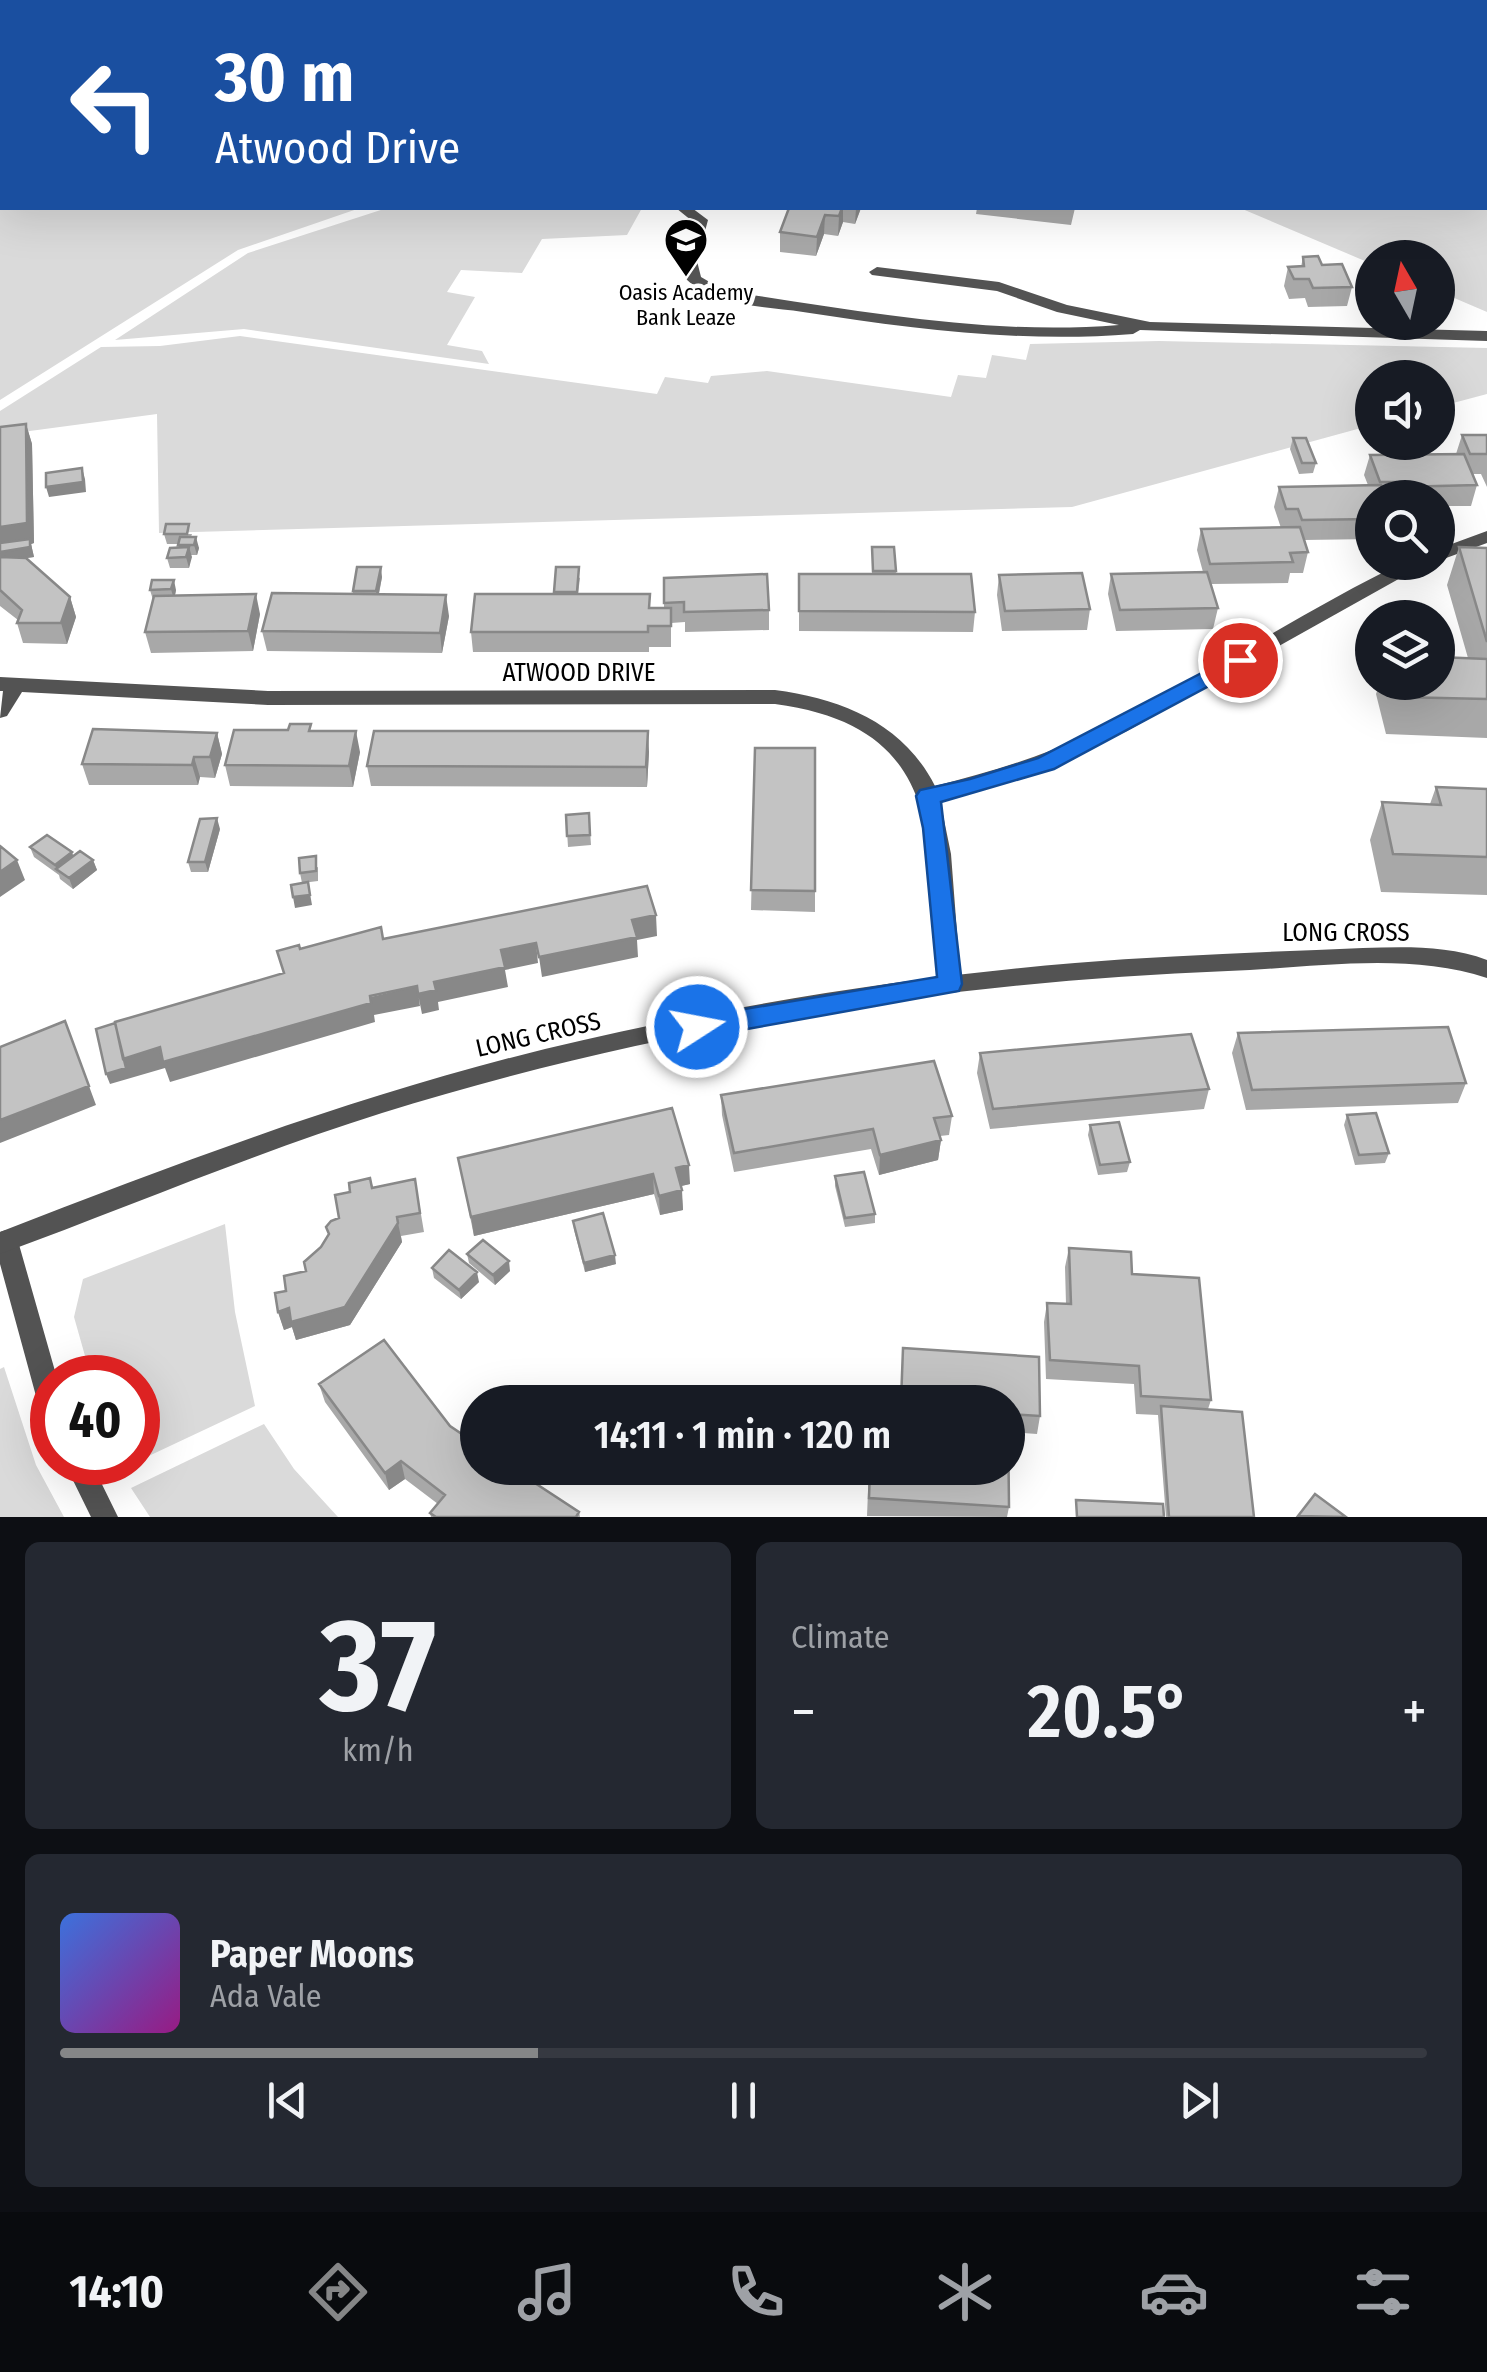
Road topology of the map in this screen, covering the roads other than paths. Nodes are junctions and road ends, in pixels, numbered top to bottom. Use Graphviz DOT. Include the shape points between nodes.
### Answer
graph roads {
  1 [pos="686,210"];
  2 [pos="877,272"];
  3 [pos="1150,327"];
  4 [pos="1487,336"];
  5 [pos="1487,537"];
  6 [pos="1455,549"];
  7 [pos="1380,580"];
  8 [pos="7,686"];
  9 [pos="0,711"];
  10 [pos="928,796"];
  11 [pos="1482,960"];
  12 [pos="950,984"];
  13 [pos="3,1242"];
  14 [pos="37,1355"];
  15 [pos="89,1485"];
  16 [pos="105,1517"];
  1 -- 3 [label="street" via="700,220 689,261 694,279 721,295 1022,336"];
  2 -- 3 [label="street" via="998,287"];
  3 -- 4 [label="street"];
  5 -- 6 [label="street"];
  7 -- 10 [label="street" via="1080,748 970,788"];
  8 -- 9 [label="street"];
  8 -- 10 [label="street, ATWOOD DRIVE" via="268,698 803,700 878,731 910,761"];
  10 -- 12 [label="street, ATWOOD DRIVE"];
  11 -- 12 [label="street, LONG CROSS" via="1208,962"];
  12 -- 13 [label="street, LONG CROSS" via="630,1040 441,1086 218,1158"];
  13 -- 14 [label="street"];
  15 -- 16 [label="street"];
}
